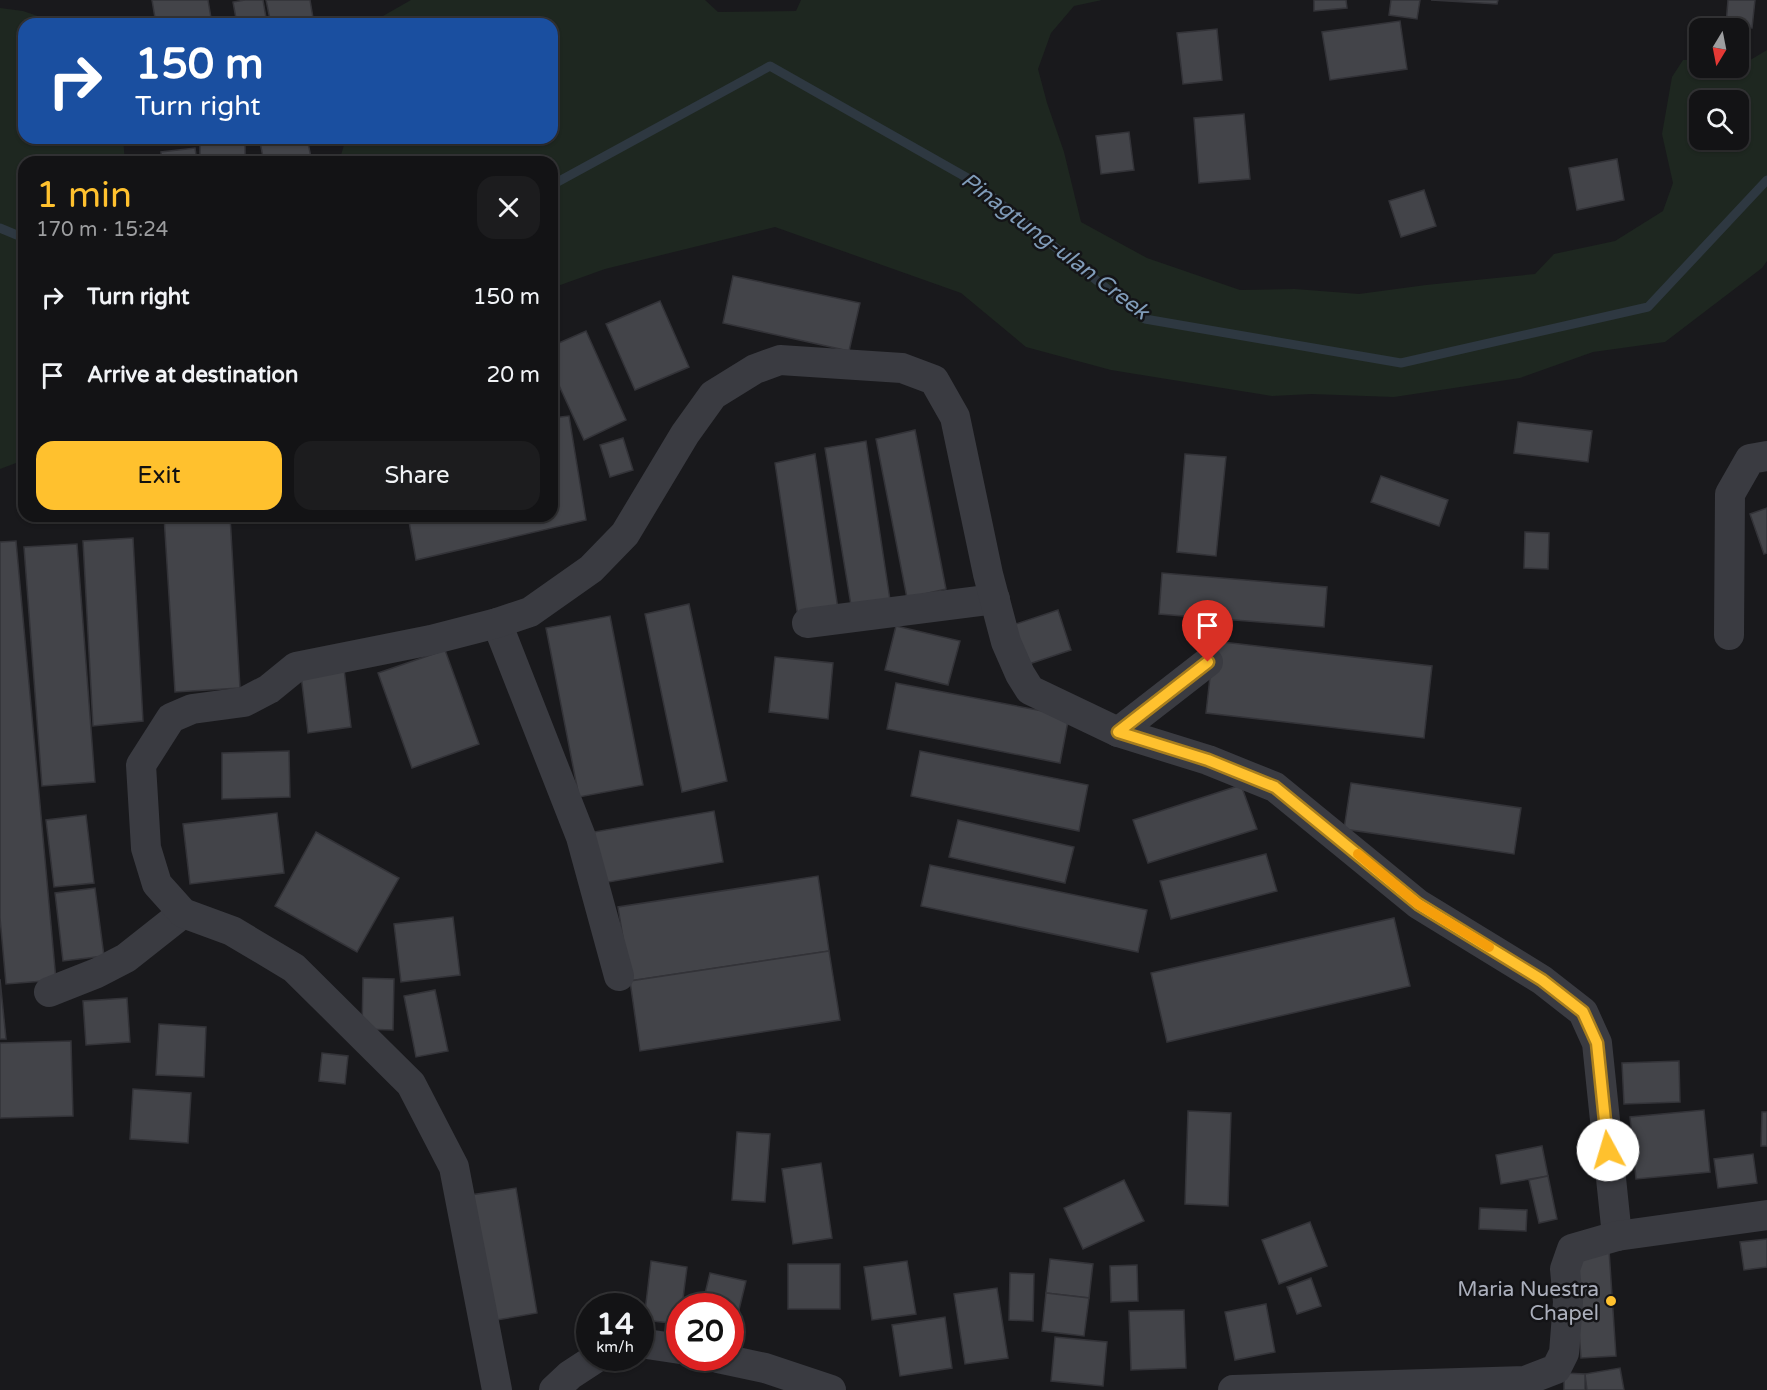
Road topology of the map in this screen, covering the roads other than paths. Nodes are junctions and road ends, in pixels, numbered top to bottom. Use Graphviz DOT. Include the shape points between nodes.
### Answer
graph roads {
  1 [pos="1767,456"];
  2 [pos="995,599"];
  3 [pos="496,623"];
  4 [pos="807,623"];
  5 [pos="1729,635"];
  6 [pos="1208,662"];
  7 [pos="1118,732"];
  8 [pos="183,913"];
  9 [pos="619,976"];
  10 [pos="49,992"];
  11 [pos="1767,1215"];
  12 [pos="1617,1236"];
  13 [pos="744,1364"];
  14 [pos="576,1371"];
  15 [pos="1557,1379"];
  16 [pos="1362,1388"];
  17 [pos="497,1390"];
  18 [pos="554,1390"];
  19 [pos="831,1390"];
  20 [pos="1239,1390"];
  1 -- 5 [label="street" via="1750,459 1730,494"];
  2 -- 3 [label="street" via="955,417 934,380 902,368 780,360 755,369 713,395 624,534 591,569 530,612"];
  2 -- 4 [label="street"];
  2 -- 7 [label="street" via="1006,642 1030,690"];
  3 -- 8 [label="street" via="296,667 269,689 244,702 192,709 171,718 141,765 146,848 157,884"];
  3 -- 9 [label="street" via="581,837"];
  6 -- 7 [label="street"];
  7 -- 12 [label="street" via="1208,760 1275,787 1418,904 1542,980 1583,1012 1597,1043"];
  8 -- 10 [label="street" via="126,958"];
  8 -- 17 [label="street" via="232,931 294,968 411,1084 453,1167"];
  11 -- 12 [label="street"];
  12 -- 15 [label="street" via="1572,1249 1565,1269 1568,1302 1564,1353"];
  13 -- 19 [label="street"];
  14 -- 18 [label="street"];
  15 -- 16 [label="street"];
  16 -- 20 [label="street"];
}
